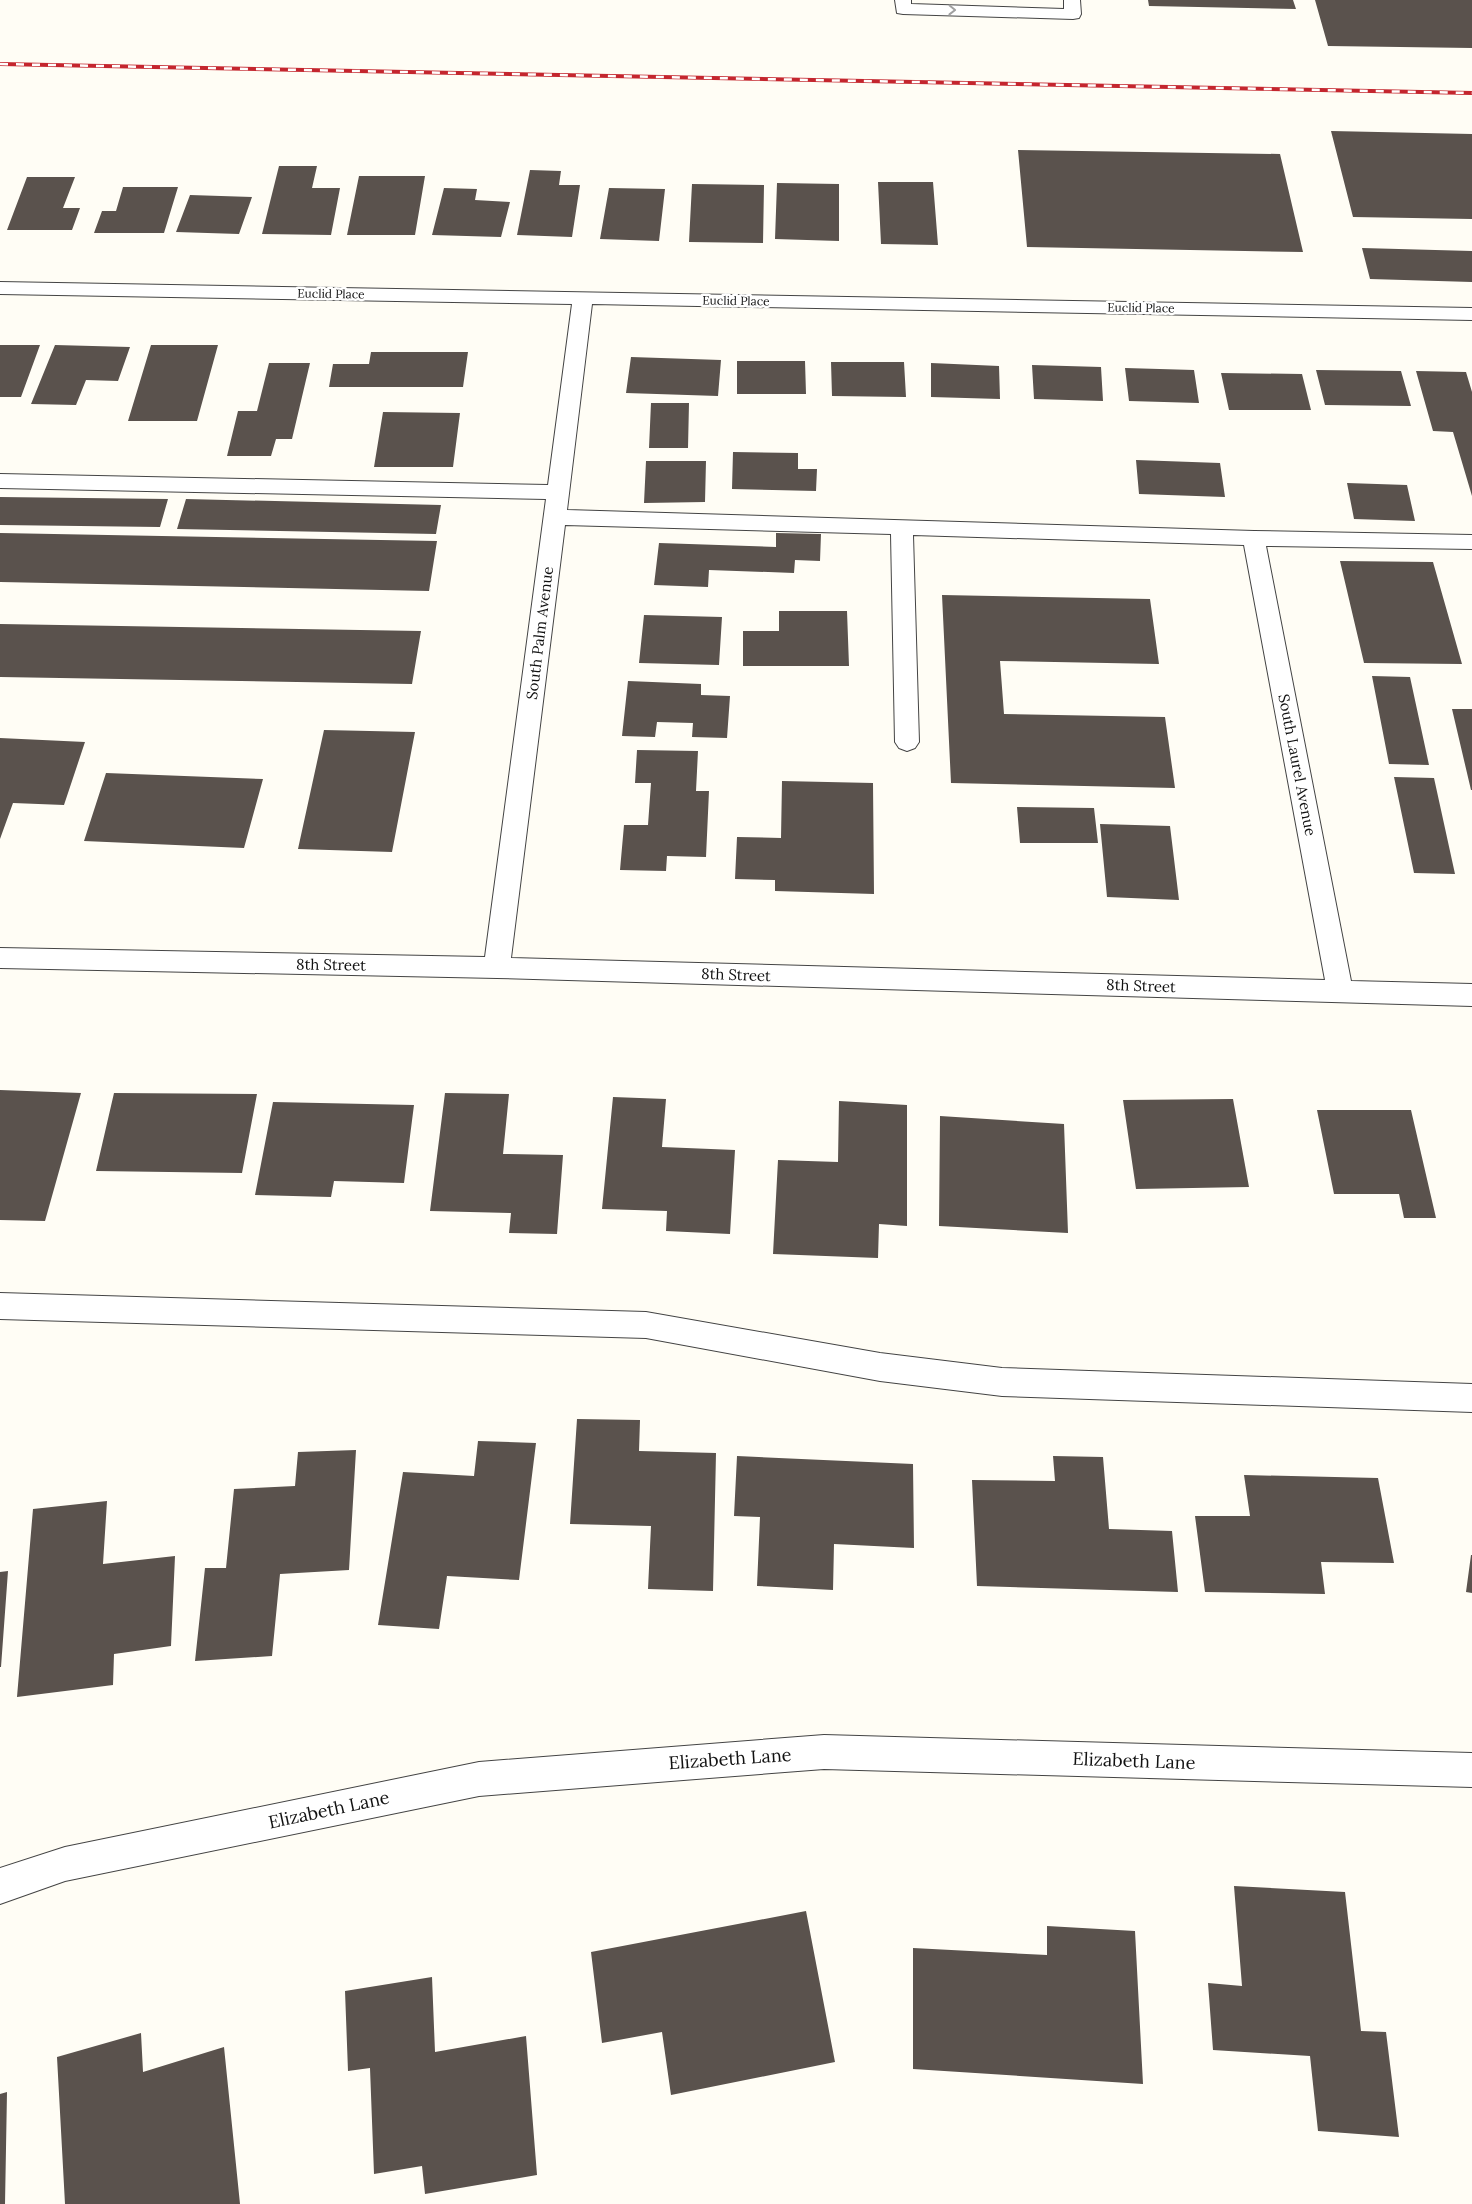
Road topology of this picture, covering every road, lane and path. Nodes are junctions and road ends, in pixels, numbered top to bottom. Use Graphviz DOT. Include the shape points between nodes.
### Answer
graph roads {
  1 [pos="903,0"];
  2 [pos="1072,0"];
  3 [pos="0,288"];
  4 [pos="583,298"];
  5 [pos="1472,314"];
  6 [pos="0,481"];
  7 [pos="558,492"];
  8 [pos="555,516"];
  9 [pos="902,527"];
  10 [pos="1254,538"];
  11 [pos="1472,542"];
  12 [pos="907,742"];
  13 [pos="0,958"];
  14 [pos="497,968"];
  15 [pos="1340,991"];
  16 [pos="1472,995"];
  17 [pos="0,1306"];
  18 [pos="1472,1398"];
  19 [pos="1472,1770"];
  20 [pos="0,1886"];
  1 -- 2 [label="street, one-way" via="903,9 1073,14"];
  3 -- 4 [label="street, Euclid Place"];
  4 -- 5 [label="street, Euclid Place"];
  4 -- 7 [label="street, South Palm Avenue"];
  6 -- 7 [label="street"];
  7 -- 8 [label="street, South Palm Avenue"];
  8 -- 9 [label="street"];
  8 -- 14 [label="street, South Palm Avenue"];
  9 -- 10 [label="street"];
  9 -- 12 [label="street"];
  10 -- 11 [label="street"];
  10 -- 15 [label="street, South Laurel Avenue"];
  13 -- 14 [label="street, 8th Street"];
  14 -- 15 [label="street, 8th Street"];
  15 -- 16 [label="street, 8th Street"];
  17 -- 18 [label="street" via="646,1325 880,1367 1002,1382"];
  19 -- 20 [label="street, Elizabeth Lane" via="824,1752 480,1779 65,1864"];
}
